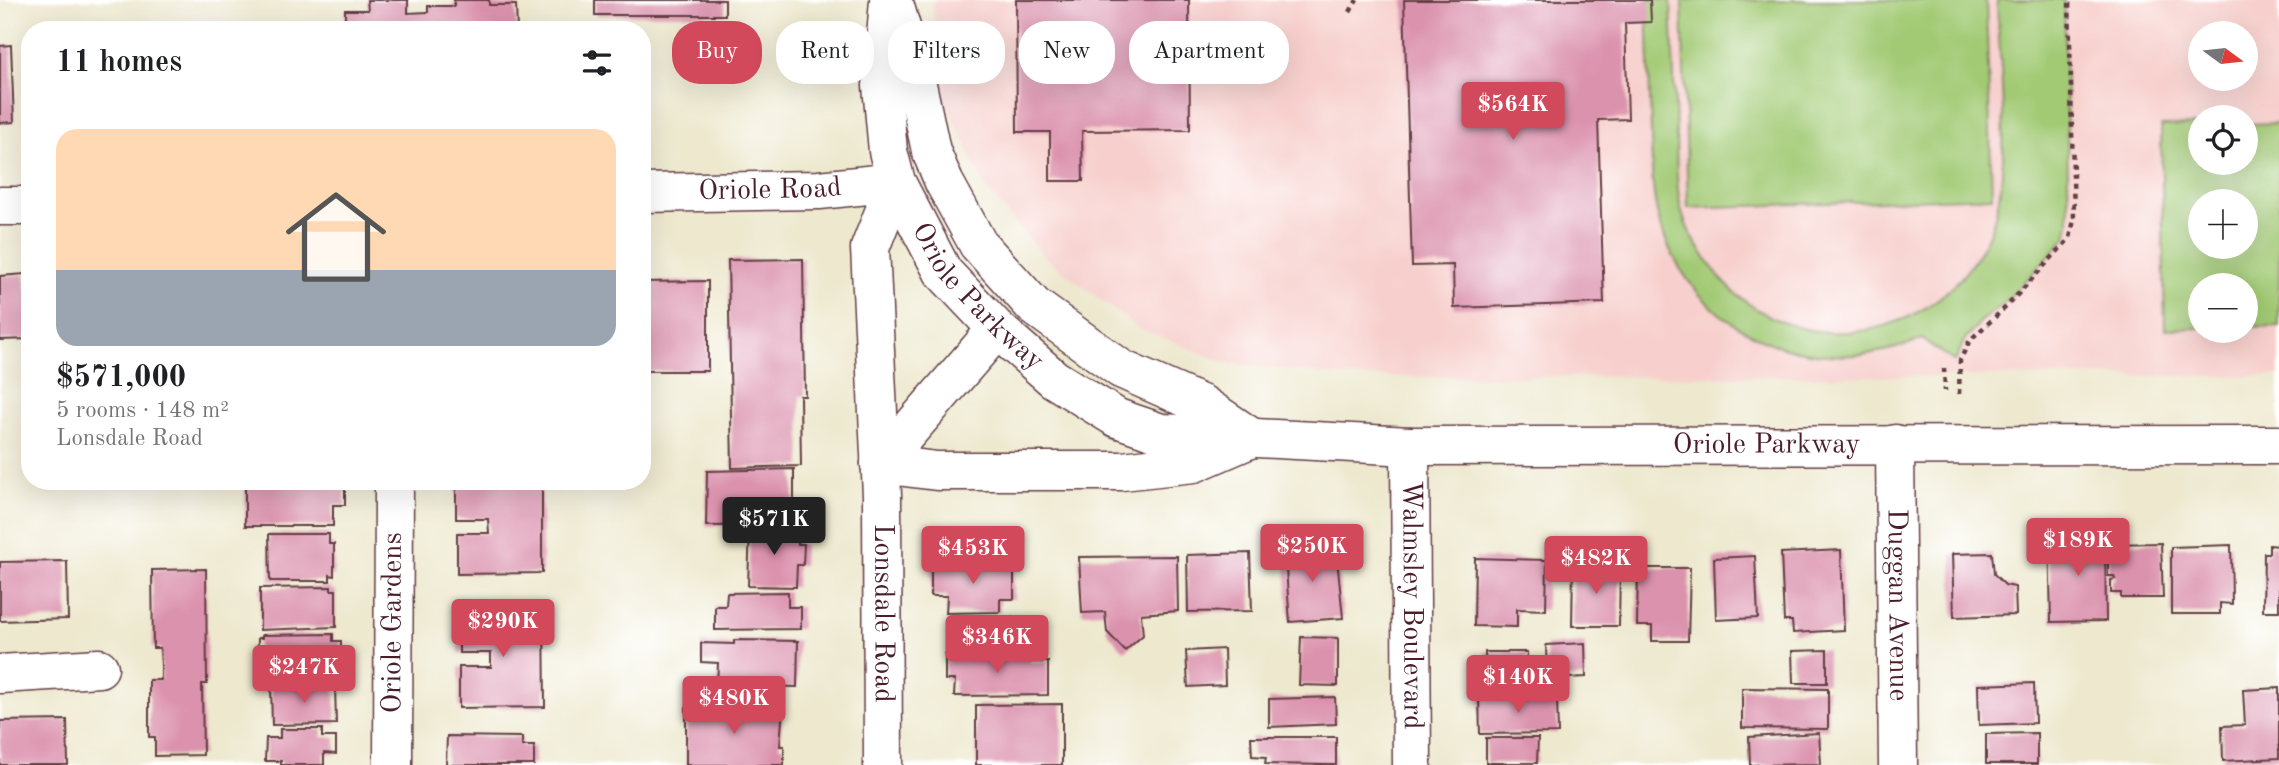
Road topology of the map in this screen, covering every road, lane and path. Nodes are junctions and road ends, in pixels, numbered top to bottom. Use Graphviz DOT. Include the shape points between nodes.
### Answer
graph roads {
  1 [pos="891,0"];
  2 [pos="1357,0"];
  3 [pos="2069,0"];
  4 [pos="1350,12"];
  5 [pos="896,182"];
  6 [pos="651,193"];
  7 [pos="0,206"];
  8 [pos="21,206"];
  9 [pos="978,244"];
  10 [pos="997,329"];
  11 [pos="1944,368"];
  12 [pos="1945,391"];
  13 [pos="1959,394"];
  14 [pos="1252,438"];
  15 [pos="1895,444"];
  16 [pos="2279,444"];
  17 [pos="1410,446"];
  18 [pos="880,464"];
  19 [pos="394,490"];
  20 [pos="99,667"];
  21 [pos="0,674"];
  22 [pos="393,765"];
  23 [pos="883,765"];
  24 [pos="1412,765"];
  25 [pos="1898,765"];
  1 -- 5 [label="street, Oriole Parkway" via="882,111"];
  1 -- 9 [label="street, Oriole Parkway" via="915,75 932,151"];
  2 -- 4 [label="path"];
  3 -- 13 [label="path" via="2074,220 2070,238 1969,340 1959,360"];
  5 -- 6 [label="street, Oriole Road" via="819,190"];
  5 -- 9 [label="street, Oriole Road" via="926,185 948,203"];
  5 -- 10 [label="street, Oriole Parkway" via="943,272"];
  5 -- 18 [label="street, Lonsdale Road" via="870,248"];
  7 -- 8 [label="street"];
  9 -- 14 [label="street, Oriole Parkway" via="1034,306 1121,369 1203,405"];
  10 -- 14 [label="street, Oriole Parkway" via="1054,379 1117,418 1161,433"];
  10 -- 18 [label="street"];
  11 -- 12 [label="path"];
  14 -- 17 [label="street, Oriole Parkway"];
  14 -- 18 [label="street, Oriole Parkway" via="1194,463 1084,473 937,471"];
  15 -- 16 [label="street, Oriole Parkway"];
  15 -- 17 [label="street, Oriole Parkway"];
  15 -- 25 [label="street, Duggan Avenue"];
  17 -- 24 [label="street, Walmsley Boulevard"];
  18 -- 23 [label="street, Lonsdale Road"];
  19 -- 22 [label="street, Oriole Gardens"];
  20 -- 21 [label="street"];
}
